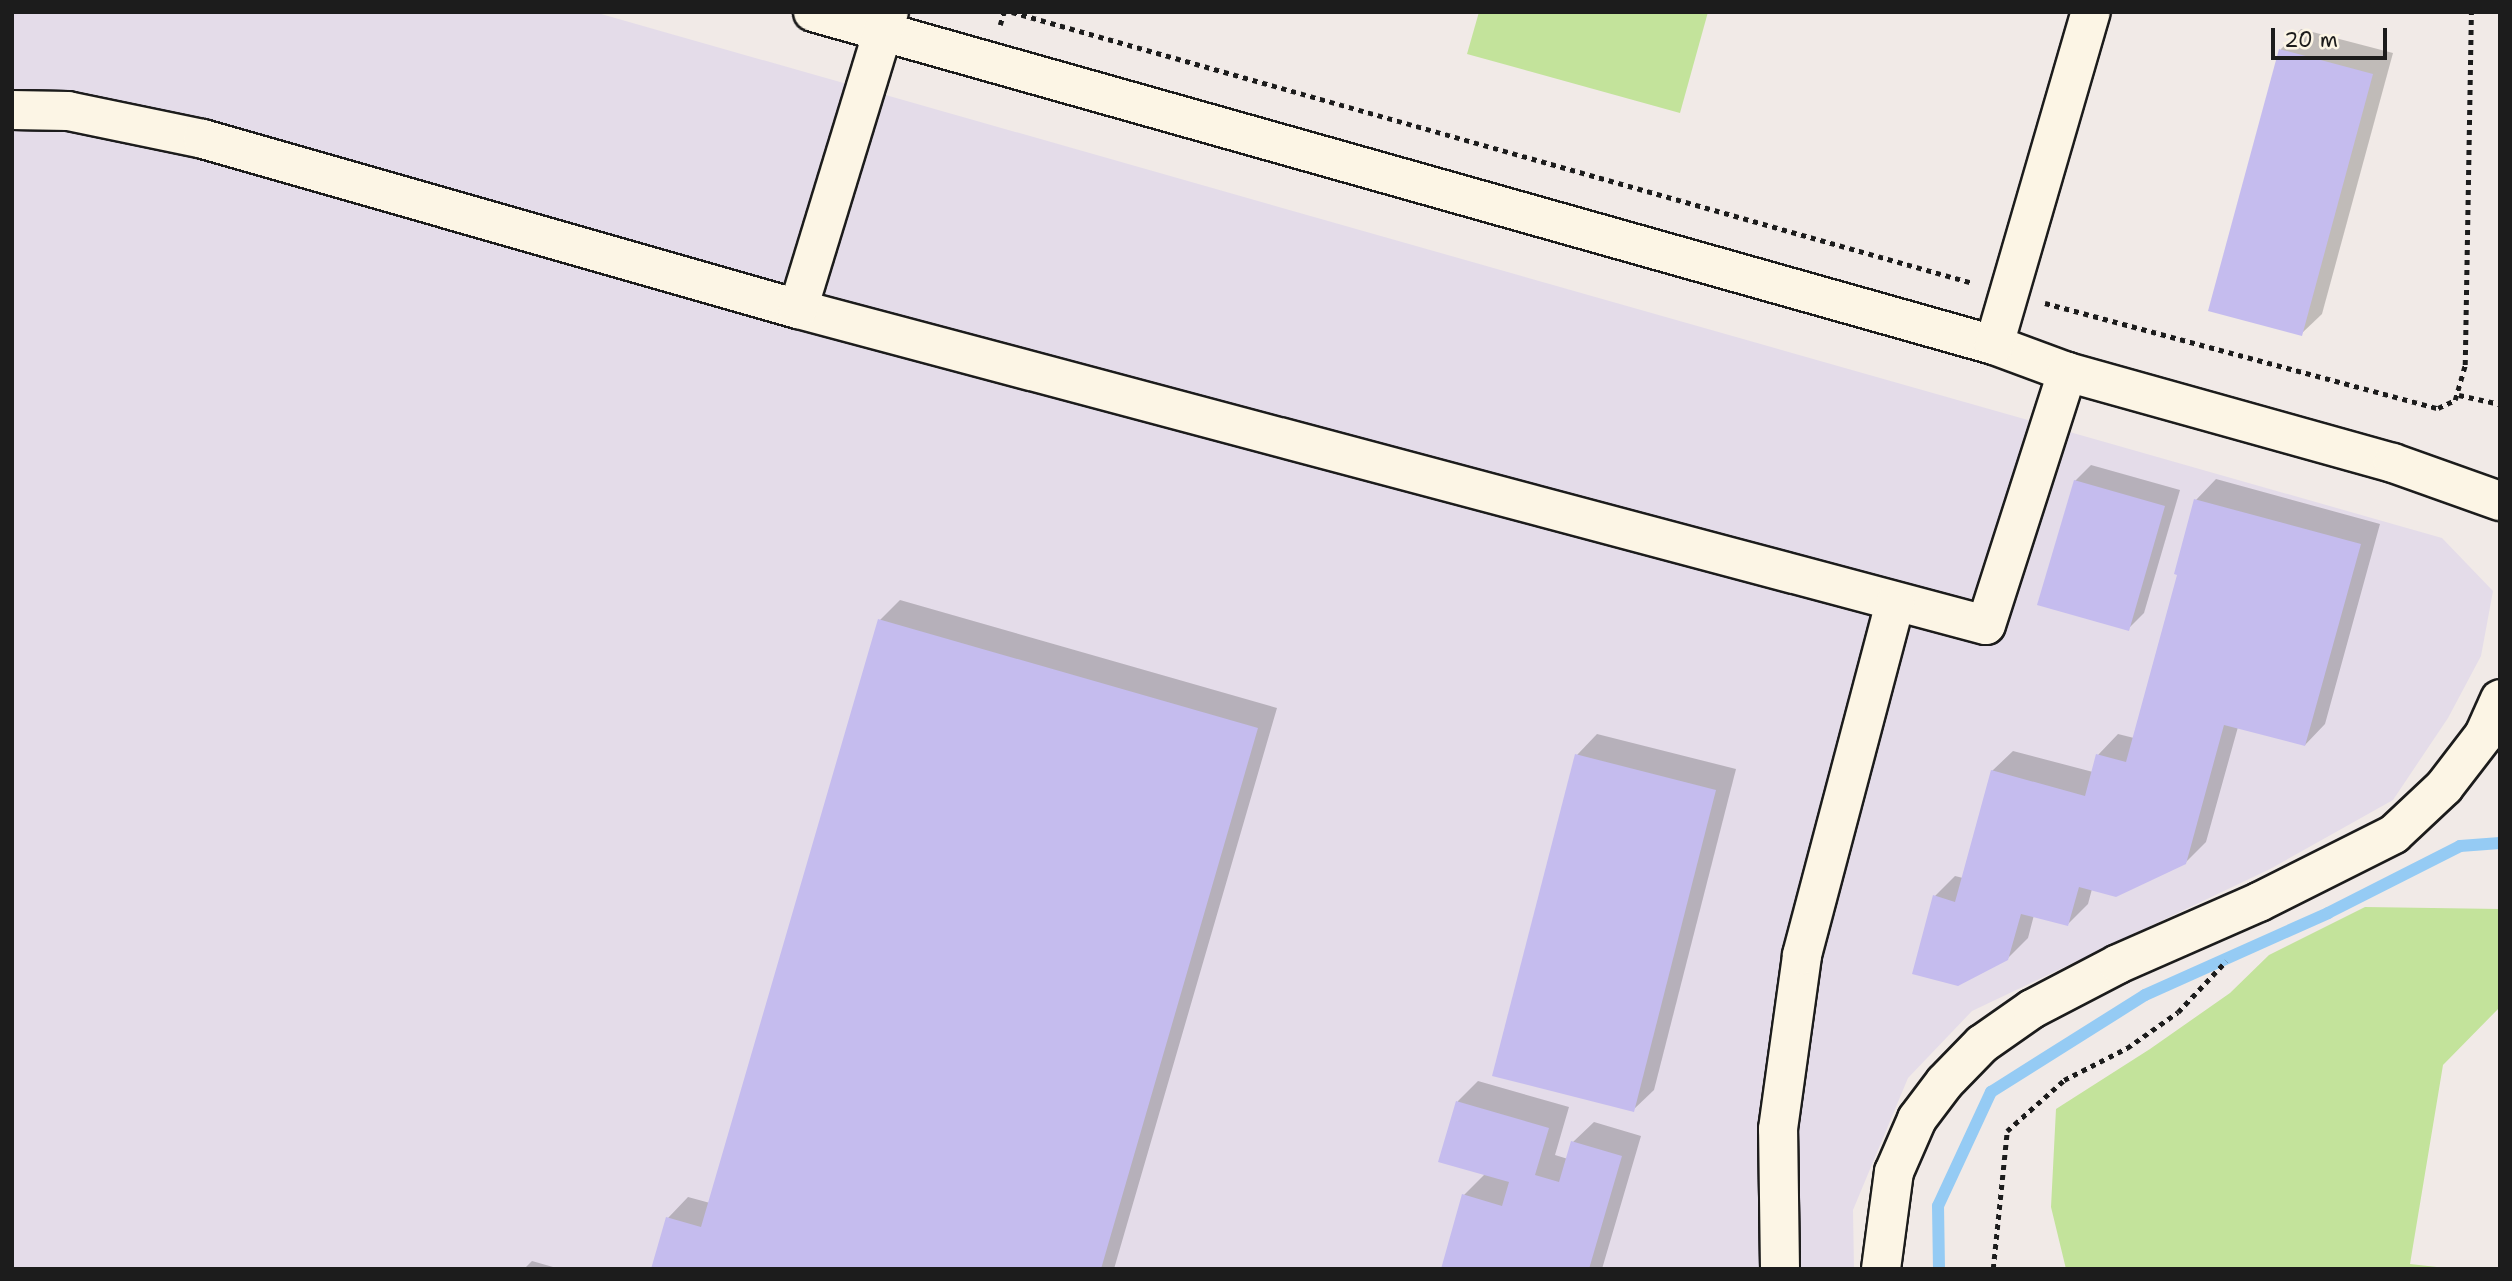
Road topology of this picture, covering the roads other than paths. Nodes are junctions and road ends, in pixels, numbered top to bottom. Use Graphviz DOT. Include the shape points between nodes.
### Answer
graph roads {
  1 [pos="813,12"];
  2 [pos="2091,12"];
  3 [pos="887,22"];
  4 [pos="12,110"];
  5 [pos="798,309"];
  6 [pos="1994,345"];
  7 [pos="2067,372"];
  8 [pos="2500,500"];
  9 [pos="1895,603"];
  10 [pos="2500,699"];
  11 [pos="1780,1269"];
  12 [pos="1881,1269"];
  1 -- 3 [label="street"];
  2 -- 6 [label="street"];
  3 -- 5 [label="street"];
  3 -- 6 [label="street"];
  4 -- 5 [label="street" via="68,111 203,139"];
  5 -- 9 [label="street"];
  6 -- 7 [label="street"];
  7 -- 8 [label="street" via="2393,463"];
  7 -- 9 [label="street" via="1986,625"];
  9 -- 11 [label="street" via="1802,955 1778,1129"];
  10 -- 12 [label="street" via="2484,735 2452,776 2395,834 2259,902 2118,964 2032,1009 1982,1044 1917,1119 1894,1172"];
}
